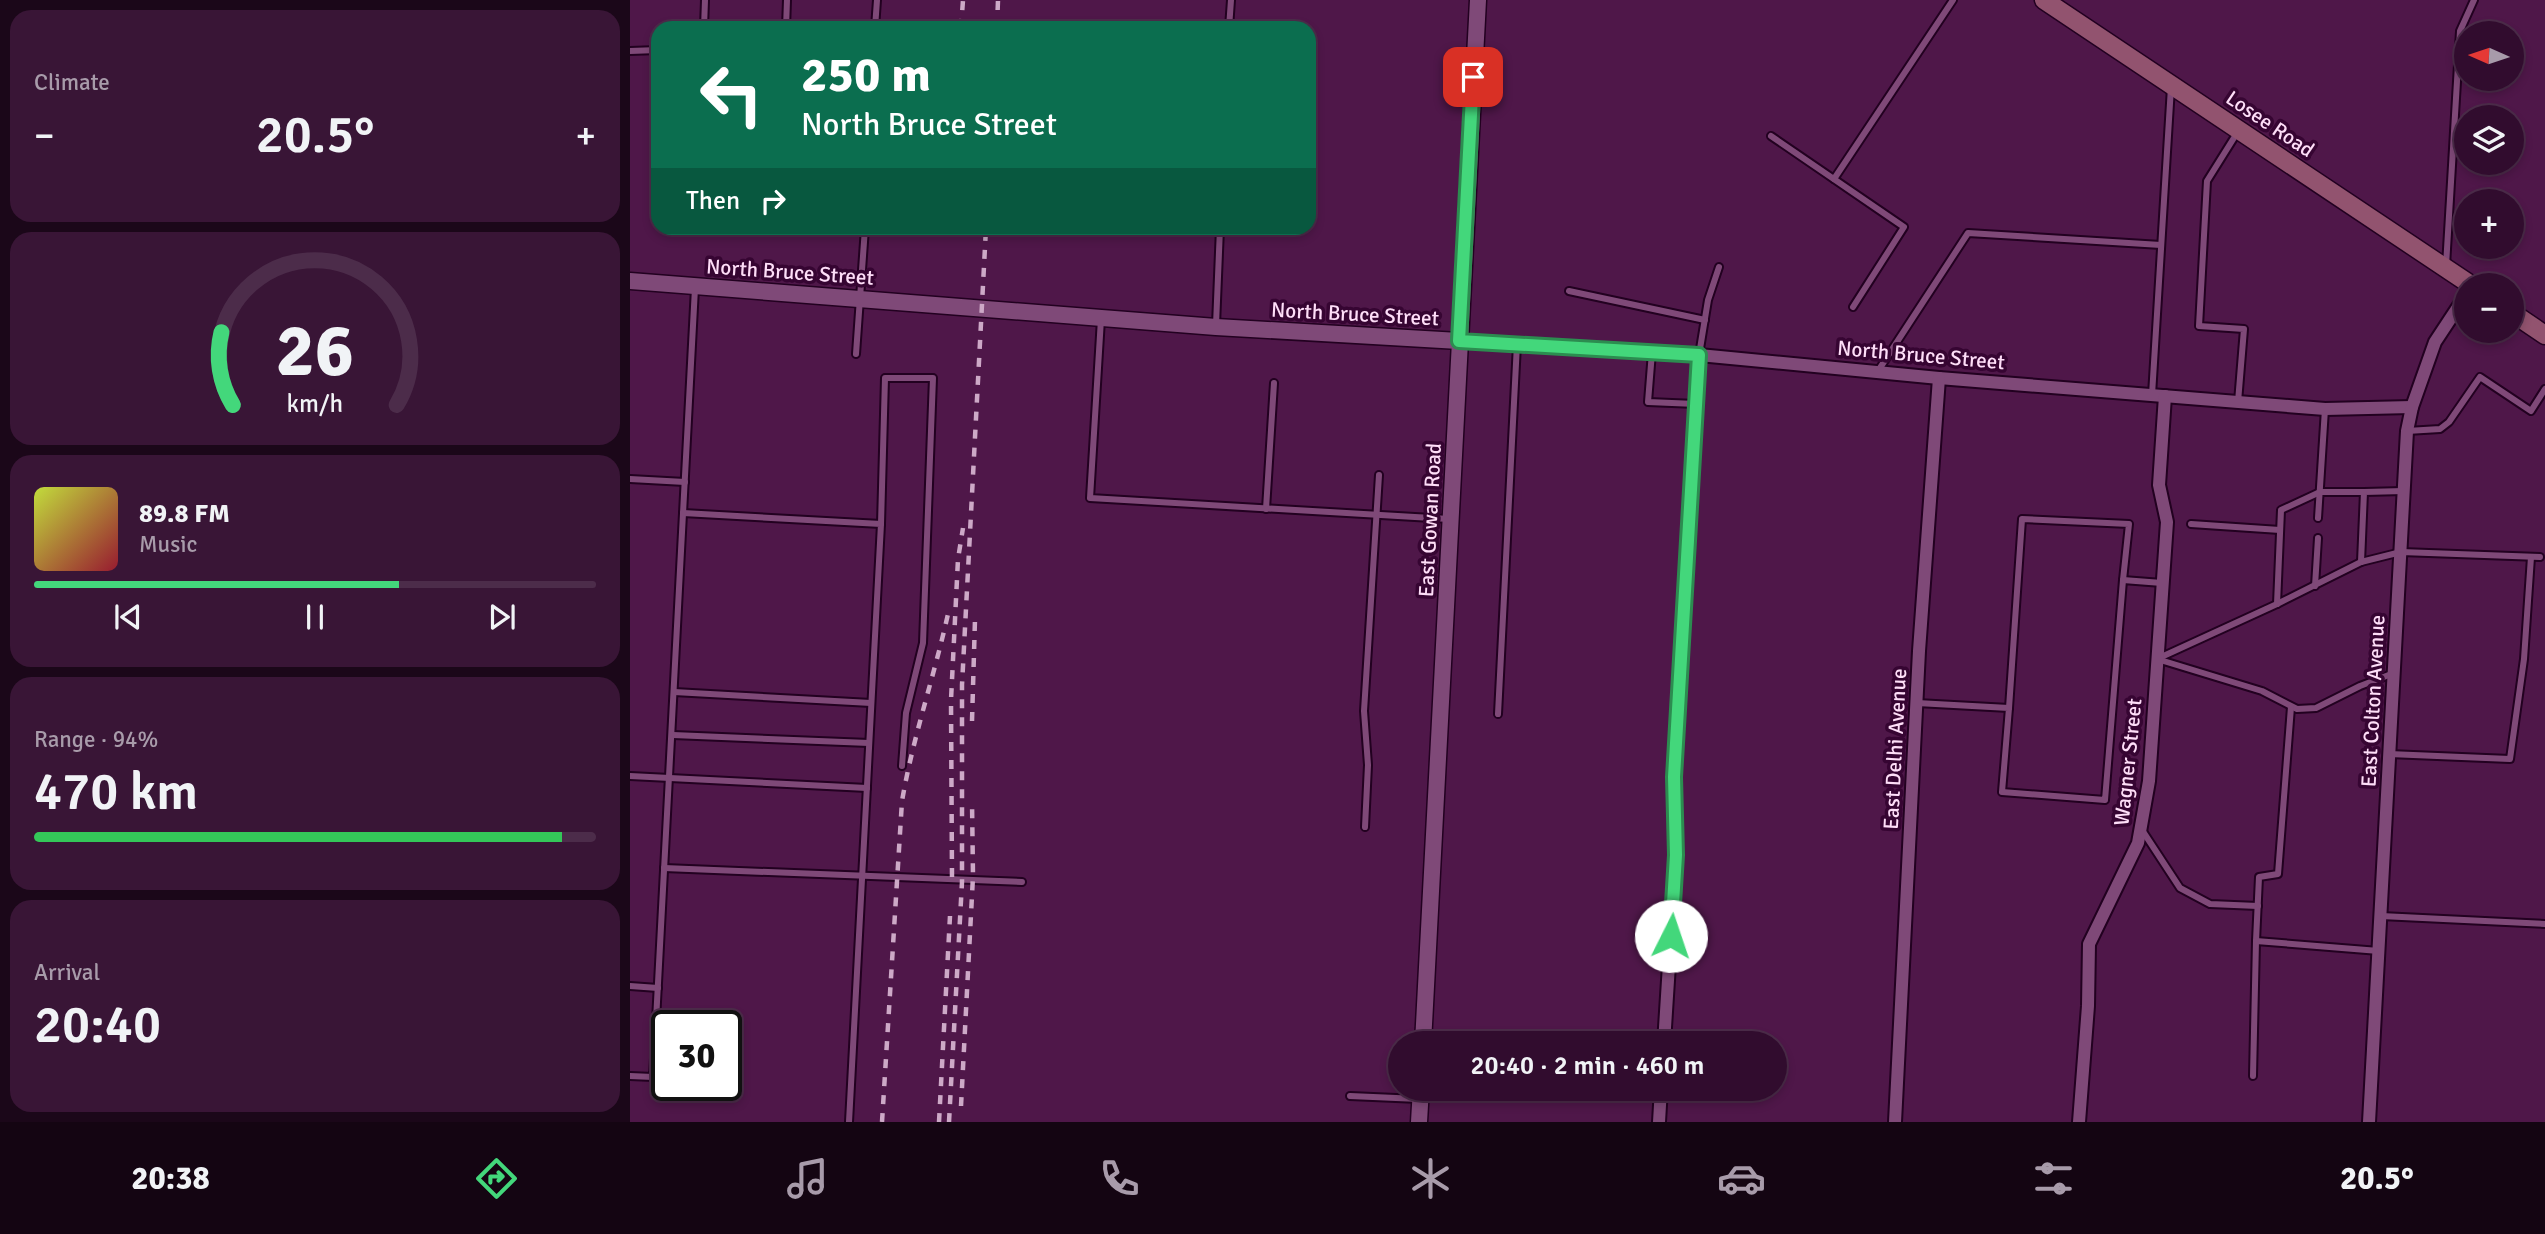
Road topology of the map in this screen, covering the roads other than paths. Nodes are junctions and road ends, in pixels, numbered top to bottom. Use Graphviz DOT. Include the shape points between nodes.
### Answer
graph roads {
  1 [pos="705,0"];
  2 [pos="787,0"];
  3 [pos="877,0"];
  4 [pos="1231,0"];
  5 [pos="1478,0"];
  6 [pos="1954,0"];
  7 [pos="2044,0"];
  8 [pos="2474,0"];
  9 [pos="704,21"];
  10 [pos="786,21"];
  11 [pos="876,21"];
  12 [pos="1230,21"];
  13 [pos="651,50"];
  14 [pos="630,51"];
  15 [pos="2171,85"];
  16 [pos="2239,130"];
  17 [pos="1771,136"];
  18 [pos="1834,179"];
  19 [pos="864,235"];
  20 [pos="1220,235"];
  21 [pos="2161,245"];
  22 [pos="1719,267"];
  23 [pos="2446,268"];
  24 [pos="2454,273"];
  25 [pos="630,281"];
  26 [pos="695,286"];
  27 [pos="1569,291"];
  28 [pos="860,298"];
  29 [pos="1853,307"];
  30 [pos="2454,313"];
  31 [pos="1101,317"];
  32 [pos="1704,320"];
  33 [pos="2524,321"];
  34 [pos="1216,327"];
  35 [pos="2545,335"];
  36 [pos="1459,341"];
  37 [pos="1517,344"];
  38 [pos="1652,352"];
  39 [pos="856,354"];
  40 [pos="1699,355"];
  41 [pos="1877,372"];
  42 [pos="1939,378"];
  43 [pos="1274,383"];
  44 [pos="2545,389"];
  45 [pos="2159,396"];
  46 [pos="2238,402"];
  47 [pos="1696,404"];
  48 [pos="2412,407"];
  49 [pos="2325,409"];
  50 [pos="2407,431"];
  51 [pos="1379,475"];
  52 [pos="630,479"];
  53 [pos="685,482"];
  54 [pos="2404,491"];
  55 [pos="2320,492"];
  56 [pos="2364,492"];
  57 [pos="1266,509"];
  58 [pos="683,513"];
  59 [pos="1377,516"];
  60 [pos="2318,518"];
  61 [pos="1451,519"];
  62 [pos="881,524"];
  63 [pos="2191,524"];
  64 [pos="2280,530"];
  65 [pos="2318,538"];
  66 [pos="2401,552"];
  67 [pos="2531,557"];
  68 [pos="2540,557"];
  69 [pos="2361,562"];
  70 [pos="2123,580"];
  71 [pos="2162,583"];
  72 [pos="2315,586"];
  73 [pos="2277,604"];
  74 [pos="2157,659"];
  75 [pos="2394,673"];
  76 [pos="674,692"];
  77 [pos="871,703"];
  78 [pos="1917,703"];
  79 [pos="2291,706"];
  80 [pos="2009,708"];
  81 [pos="1498,715"];
  82 [pos="673,735"];
  83 [pos="869,743"];
  84 [pos="2389,754"];
  85 [pos="902,766"];
  86 [pos="630,776"];
  87 [pos="669,778"];
  88 [pos="867,788"];
  89 [pos="1365,827"];
  90 [pos="2141,828"];
  91 [pos="664,868"];
  92 [pos="862,875"];
  93 [pos="1021,881"];
  94 [pos="2258,906"];
  95 [pos="2381,916"];
  96 [pos="2545,924"];
  97 [pos="2256,941"];
  98 [pos="2379,951"];
  99 [pos="630,986"];
  100 [pos="658,988"];
  101 [pos="1424,1031"];
  102 [pos="1665,1031"];
  103 [pos="630,1076"];
  104 [pos="2253,1076"];
  105 [pos="1388,1095"];
  106 [pos="1350,1096"];
  107 [pos="1420,1101"];
  108 [pos="1660,1101"];
  109 [pos="849,1122"];
  110 [pos="1419,1122"];
  111 [pos="1659,1122"];
  112 [pos="1895,1122"];
  113 [pos="2079,1122"];
  114 [pos="2369,1122"];
  1 -- 9 [label="lane"];
  2 -- 10 [label="lane"];
  3 -- 11 [label="lane"];
  4 -- 12 [label="lane"];
  5 -- 36 [label="street, East Gowan Road"];
  6 -- 18 [label="lane"];
  7 -- 15 [label="main road, Losee Road"];
  8 -- 23 [label="lane" via="2460,31"];
  13 -- 14 [label="lane"];
  15 -- 16 [label="main road, Losee Road"];
  15 -- 21 [label="lane"];
  16 -- 23 [label="main road, Losee Road"];
  16 -- 46 [label="lane" via="2207,181 2199,326 2245,329"];
  17 -- 18 [label="lane"];
  18 -- 29 [label="lane" via="1904,227"];
  19 -- 28 [label="lane"];
  20 -- 34 [label="lane"];
  21 -- 41 [label="lane" via="1968,233"];
  21 -- 45 [label="lane"];
  22 -- 32 [label="lane"];
  23 -- 24 [label="main road, Losee Road"];
  25 -- 26 [label="street, North Bruce Street"];
  26 -- 28 [label="street, North Bruce Street"];
  26 -- 53 [label="lane"];
  27 -- 32 [label="lane"];
  28 -- 31 [label="street, North Bruce Street"];
  28 -- 39 [label="lane"];
  30 -- 48 [label="street, East Colton Avenue" via="2435,342"];
  31 -- 34 [label="street, North Bruce Street"];
  31 -- 57 [label="lane" via="1090,498"];
  32 -- 40 [label="lane"];
  33 -- 35 [label="main road"];
  34 -- 36 [label="street, North Bruce Street"];
  36 -- 37 [label="street, North Bruce Street"];
  36 -- 61 [label="street, East Gowan Road"];
  37 -- 38 [label="street, North Bruce Street"];
  37 -- 81 [label="lane"];
  38 -- 40 [label="street, North Bruce Street"];
  38 -- 47 [label="lane" via="1648,402"];
  40 -- 41 [label="street, North Bruce Street"];
  40 -- 47 [label="street"];
  41 -- 42 [label="street, North Bruce Street"];
  42 -- 45 [label="street, North Bruce Street"];
  42 -- 78 [label="street, East Delhi Avenue"];
  43 -- 57 [label="lane"];
  44 -- 50 [label="lane" via="2531,411 2480,377 2440,429"];
  45 -- 46 [label="street, North Bruce Street"];
  45 -- 71 [label="street, Wagner Street" via="2159,485 2166,523"];
  46 -- 49 [label="street, North Bruce Street"];
  47 -- 102 [label="street"];
  48 -- 49 [label="street, North Bruce Street"];
  48 -- 50 [label="street, East Colton Avenue"];
  49 -- 55 [label="lane"];
  50 -- 54 [label="street, East Colton Avenue"];
  51 -- 59 [label="lane"];
  52 -- 53 [label="lane"];
  53 -- 58 [label="lane"];
  54 -- 56 [label="lane"];
  54 -- 66 [label="street, East Colton Avenue"];
  55 -- 56 [label="lane"];
  55 -- 60 [label="lane"];
  55 -- 64 [label="lane" via="2281,510"];
  56 -- 69 [label="lane"];
  57 -- 59 [label="lane"];
  58 -- 62 [label="lane"];
  58 -- 76 [label="lane"];
  59 -- 61 [label="lane"];
  59 -- 89 [label="lane" via="1364,711 1368,765"];
  61 -- 101 [label="street, East Gowan Road"];
  62 -- 77 [label="lane"];
  62 -- 85 [label="lane" via="885,378 933,378 922,643 906,713"];
  63 -- 64 [label="lane"];
  64 -- 73 [label="lane"];
  65 -- 72 [label="lane"];
  66 -- 67 [label="lane"];
  66 -- 69 [label="lane"];
  66 -- 75 [label="street, East Colton Avenue"];
  67 -- 68 [label="lane"];
  67 -- 84 [label="lane" via="2524,659 2510,759"];
  69 -- 72 [label="lane"];
  70 -- 71 [label="lane"];
  70 -- 80 [label="lane" via="2129,524 2022,519"];
  70 -- 80 [label="lane" via="2105,800 2002,792"];
  71 -- 74 [label="street, Wagner Street"];
  72 -- 73 [label="lane"];
  73 -- 74 [label="lane"];
  74 -- 79 [label="lane" via="2262,691"];
  74 -- 90 [label="street, Wagner Street" via="2149,781"];
  75 -- 79 [label="lane" via="2316,708"];
  75 -- 84 [label="street, East Colton Avenue"];
  76 -- 77 [label="lane"];
  76 -- 82 [label="lane"];
  77 -- 83 [label="lane"];
  78 -- 80 [label="lane"];
  78 -- 112 [label="street, East Delhi Avenue"];
  79 -- 94 [label="lane" via="2278,874 2259,877"];
  82 -- 83 [label="lane"];
  82 -- 87 [label="lane"];
  83 -- 88 [label="lane"];
  84 -- 95 [label="street, East Colton Avenue"];
  86 -- 87 [label="lane"];
  87 -- 88 [label="lane"];
  87 -- 91 [label="lane"];
  88 -- 92 [label="lane"];
  90 -- 94 [label="lane" via="2179,888 2210,904"];
  90 -- 113 [label="street, Wagner Street" via="2089,944"];
  91 -- 92 [label="lane"];
  91 -- 100 [label="lane"];
  92 -- 93 [label="lane"];
  92 -- 109 [label="lane"];
  94 -- 97 [label="lane"];
  95 -- 96 [label="lane"];
  95 -- 98 [label="street, East Colton Avenue"];
  97 -- 98 [label="lane"];
  97 -- 104 [label="lane"];
  98 -- 114 [label="street, East Colton Avenue"];
  99 -- 100 [label="lane"];
  100 -- 103 [label="lane" via="653,1077"];
  105 -- 106 [label="lane"];
  107 -- 110 [label="street"];
  108 -- 111 [label="street"];
}
